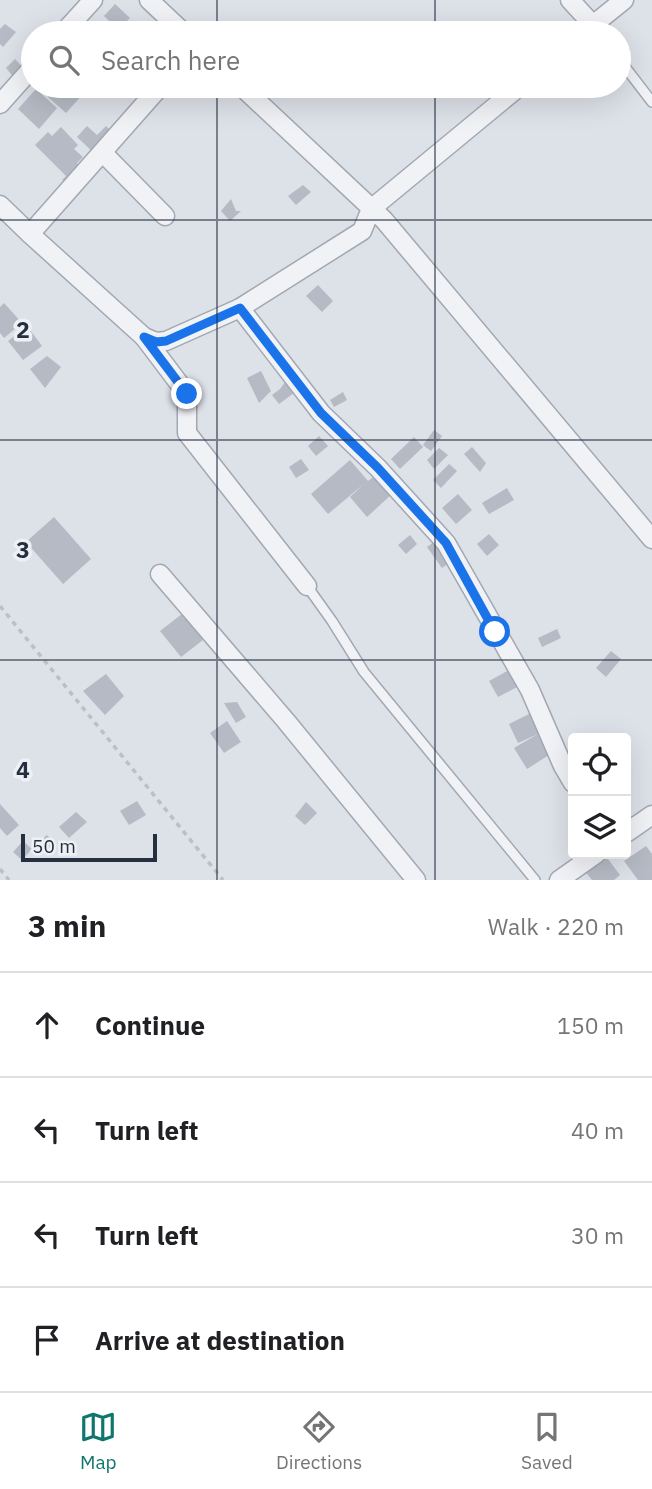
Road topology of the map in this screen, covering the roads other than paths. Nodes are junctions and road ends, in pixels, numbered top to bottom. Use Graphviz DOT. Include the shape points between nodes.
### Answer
graph roads {
  1 [pos="93,0"];
  2 [pos="149,0"];
  3 [pos="570,0"];
  4 [pos="624,0"];
  5 [pos="74,21"];
  6 [pos="171,21"];
  7 [pos="585,21"];
  8 [pos="602,21"];
  9 [pos="631,75"];
  10 [pos="21,80"];
  11 [pos="151,98"];
  12 [pos="254,98"];
  13 [pos="506,98"];
  14 [pos="652,102"];
  15 [pos="0,104"];
  16 [pos="103,153"];
  17 [pos="0,205"];
  18 [pos="372,209"];
  19 [pos="164,216"];
  20 [pos="30,234"];
  21 [pos="240,308"];
  22 [pos="144,337"];
  23 [pos="652,539"];
  24 [pos="160,575"];
  25 [pos="307,586"];
  26 [pos="568,774"];
  27 [pos="652,815"];
  28 [pos="631,830"];
  29 [pos="589,859"];
  30 [pos="416,880"];
  31 [pos="535,880"];
  32 [pos="559,880"];
  1 -- 5 [label="street"];
  2 -- 6 [label="street"];
  3 -- 7 [label="street"];
  4 -- 8 [label="street"];
  9 -- 14 [label="lane"];
  10 -- 15 [label="street"];
  11 -- 16 [label="street"];
  12 -- 18 [label="street"];
  13 -- 18 [label="street"];
  16 -- 19 [label="street"];
  16 -- 20 [label="street"];
  17 -- 20 [label="street"];
  18 -- 21 [label="street" via="362,231"];
  18 -- 23 [label="street"];
  20 -- 22 [label="street"];
  21 -- 22 [label="street" via="166,341"];
  21 -- 26 [label="street" via="321,413 446,543 530,690"];
  22 -- 25 [label="street" via="187,394 187,433"];
  24 -- 30 [label="street"];
  25 -- 31 [label="lane" via="364,672"];
  27 -- 28 [label="street"];
  29 -- 32 [label="street"];
}
